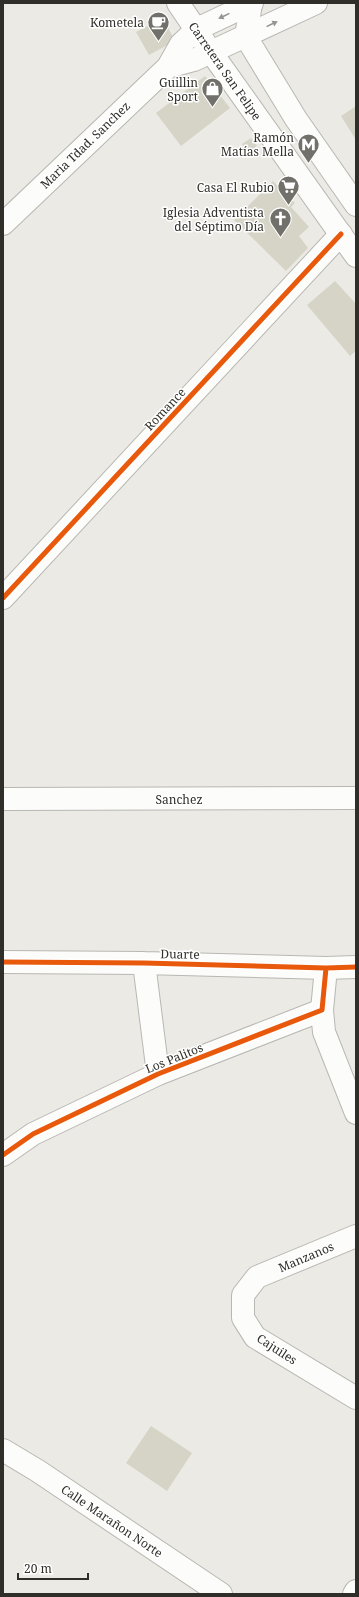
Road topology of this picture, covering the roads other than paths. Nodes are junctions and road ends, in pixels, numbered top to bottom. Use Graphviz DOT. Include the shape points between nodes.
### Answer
graph roads {
  1 [pos="178,3"];
  2 [pos="251,3"];
  3 [pos="316,3"];
  4 [pos="197,29"];
  5 [pos="246,37"];
  6 [pos="211,52"];
  7 [pos="168,67"];
  8 [pos="356,206"];
  9 [pos="3,224"];
  10 [pos="341,234"];
  11 [pos="356,256"];
  12 [pos="3,598"];
  13 [pos="356,798"];
  14 [pos="3,799"];
  15 [pos="3,962"];
  16 [pos="144,963"];
  17 [pos="356,967"];
  18 [pos="326,968"];
  19 [pos="322,1010"];
  20 [pos="158,1074"];
  21 [pos="356,1113"];
  22 [pos="3,1155"];
  23 [pos="356,1236"];
  24 [pos="256,1277"];
  25 [pos="356,1398"];
  26 [pos="3,1450"];
  27 [pos="356,1592"];
  28 [pos="221,1594"];
  29 [pos="354,1594"];
  1 -- 4 [label="street, Carretera San Felipe"];
  2 -- 4 [label="street, one-way"];
  2 -- 5 [label="street"];
  5 -- 3 [label="street, one-way"];
  4 -- 6 [label="street, Carretera San Felipe"];
  4 -- 7 [label="street" via="181,44"];
  5 -- 6 [label="street"];
  5 -- 8 [label="street" via="296,120"];
  6 -- 7 [label="street"];
  6 -- 10 [label="street, Carretera San Felipe"];
  7 -- 9 [label="street, Maria Tdad. Sanchez"];
  10 -- 11 [label="street, Carretera San Felipe"];
  10 -- 12 [label="street, Romance"];
  13 -- 14 [label="street, Sanchez"];
  15 -- 16 [label="street, Duarte"];
  16 -- 18 [label="street, Duarte"];
  16 -- 20 [label="street"];
  17 -- 18 [label="street, Duarte"];
  18 -- 19 [label="street"];
  19 -- 20 [label="street, Los Palitos"];
  19 -- 21 [label="street" via="324,1032"];
  20 -- 22 [label="street, Los Palitos" via="33,1134"];
  23 -- 24 [label="street, Manzanos"];
  24 -- 25 [label="street, Cajuiles" via="243,1295 243,1318 256,1337"];
  26 -- 28 [label="street, Calle Marañon Norte"];
  27 -- 29 [label="street"];
}
